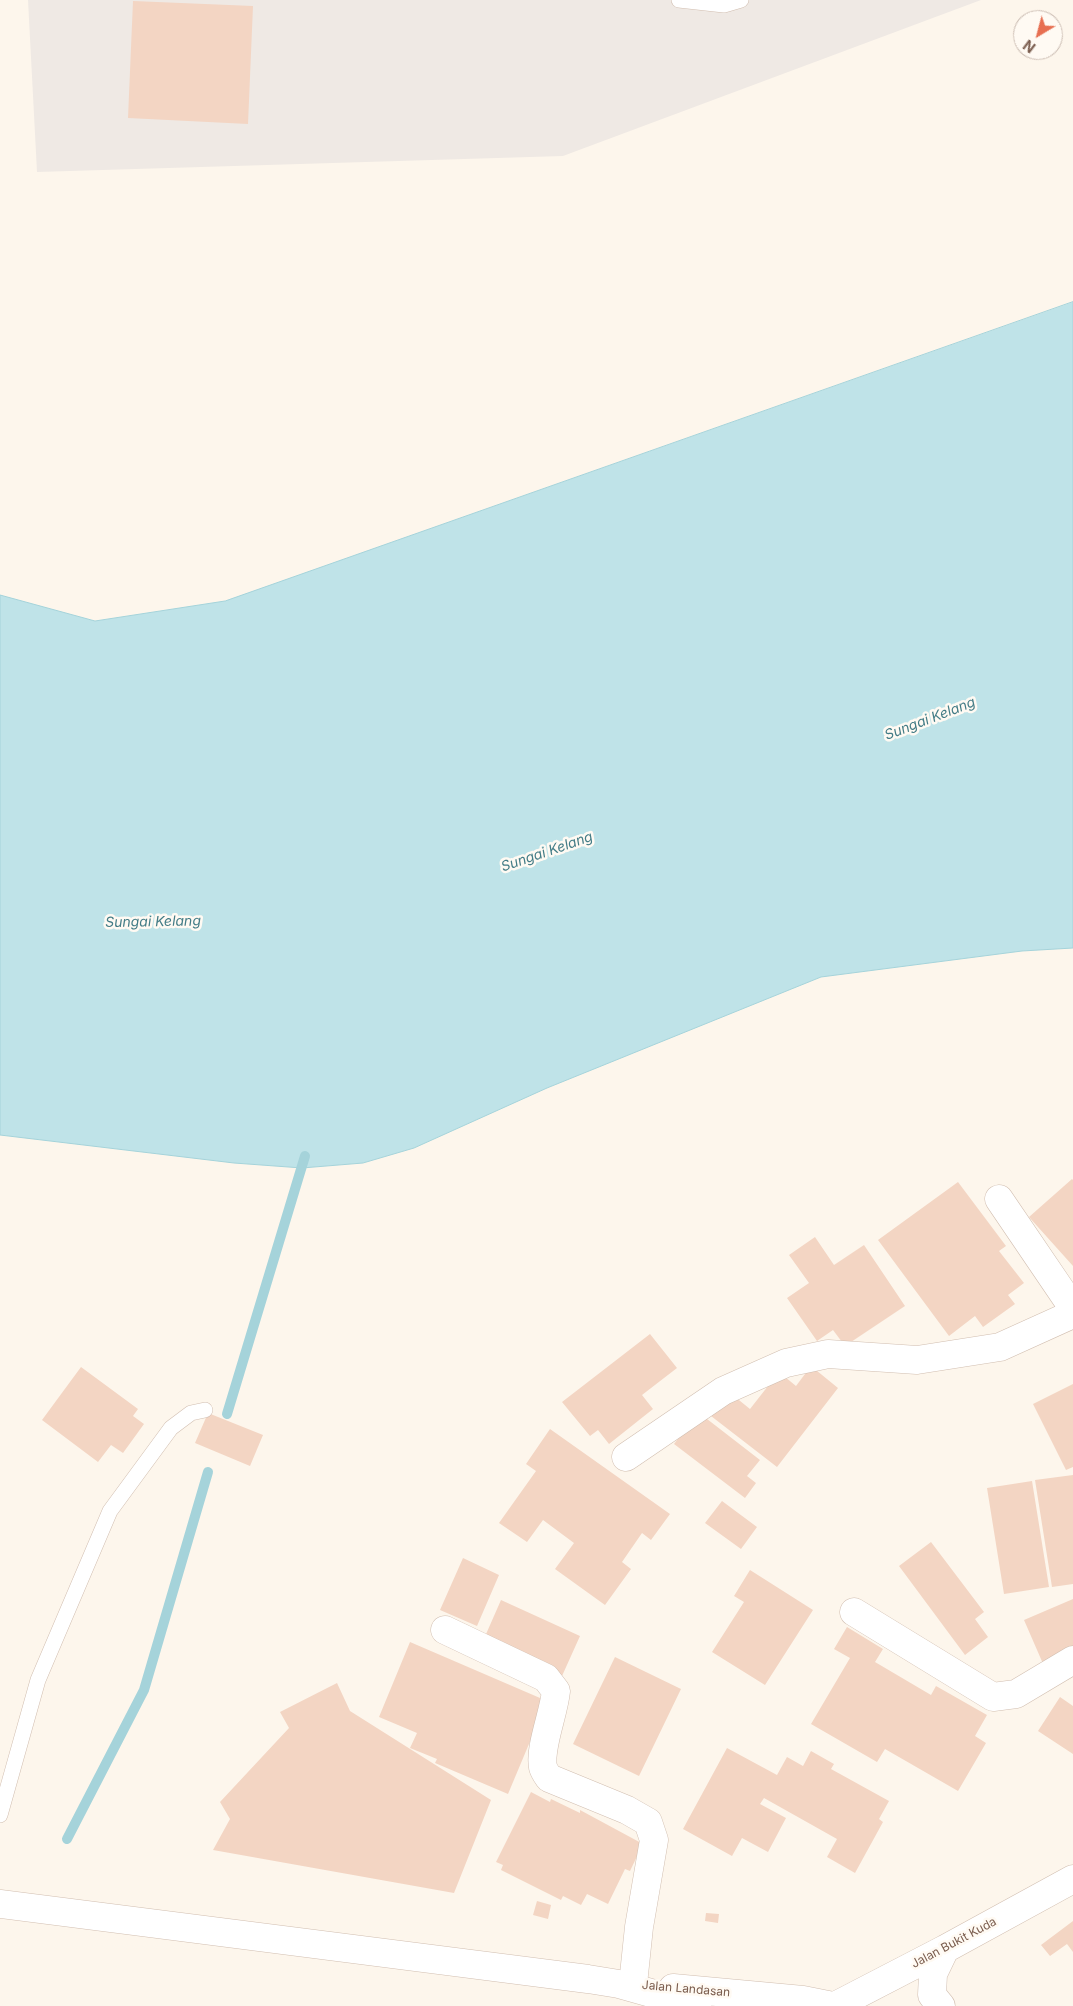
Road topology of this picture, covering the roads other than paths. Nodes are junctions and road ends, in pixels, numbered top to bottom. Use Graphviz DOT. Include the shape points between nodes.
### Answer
graph roads {
  1 [pos="679,0"];
  2 [pos="741,0"];
  3 [pos="999,1198"];
  4 [pos="1073,1308"];
  5 [pos="1073,1314"];
  6 [pos="205,1410"];
  7 [pos="626,1457"];
  8 [pos="854,1612"];
  9 [pos="445,1630"];
  10 [pos="1073,1660"];
  11 [pos="0,1815"];
  12 [pos="1073,1879"];
  13 [pos="0,1904"];
  14 [pos="945,1949"];
  15 [pos="645,1992"];
  16 [pos="698,2006"];
  17 [pos="834,2006"];
  18 [pos="941,2006"];
  1 -- 2 [label="lane" via="724,4"];
  3 -- 4 [label="street"];
  5 -- 7 [label="street" via="1000,1347 917,1360 828,1354 786,1363 723,1391"];
  6 -- 11 [label="lane" via="191,1413 171,1428 110,1512 38,1680"];
  8 -- 10 [label="street" via="993,1697 1016,1694"];
  9 -- 15 [label="street" via="546,1678 556,1691 543,1753 543,1769 549,1778 648,1822 654,1840 639,1927"];
  12 -- 14 [label="street, Jalan Bukit Kuda"];
  13 -- 15 [label="street" via="231,1932"];
  14 -- 17 [label="street, Jalan Bukit Kuda"];
  14 -- 18 [label="street" via="933,1974 932,1995"];
  15 -- 16 [label="street, Jalan Landasan"];
  15 -- 17 [label="street, Jalan Landasan" via="803,2000"];
}
